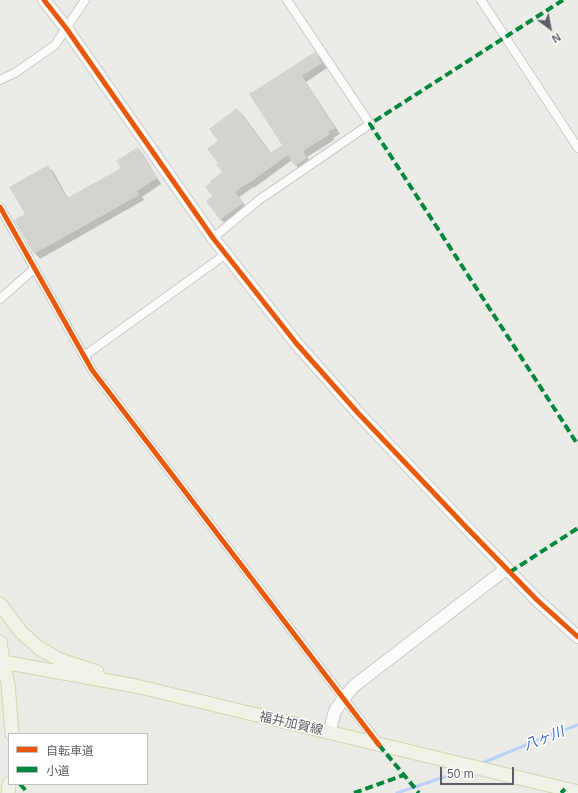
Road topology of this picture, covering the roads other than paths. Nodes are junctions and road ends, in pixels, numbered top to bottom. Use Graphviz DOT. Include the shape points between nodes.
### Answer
graph roads {
  1 [pos="44,0"];
  2 [pos="85,0"];
  3 [pos="287,0"];
  4 [pos="481,0"];
  5 [pos="66,28"];
  6 [pos="0,80"];
  7 [pos="578,148"];
  8 [pos="0,207"];
  9 [pos="213,238"];
  10 [pos="226,254"];
  11 [pos="35,268"];
  12 [pos="0,299"];
  13 [pos="84,356"];
  14 [pos="506,569"];
  15 [pos="0,604"];
  16 [pos="578,637"];
  17 [pos="0,642"];
  18 [pos="1,661"];
  19 [pos="136,686"];
  20 [pos="344,698"];
  21 [pos="12,733"];
  22 [pos="329,733"];
  23 [pos="379,745"];
  24 [pos="578,792"];
  1 -- 5 [label="street"];
  2 -- 5 [label="street"];
  3 -- 9 [label="street" via="370,124 259,200"];
  4 -- 7 [label="street"];
  5 -- 6 [label="street" via="55,45"];
  5 -- 9 [label="street"];
  8 -- 11 [label="street"];
  9 -- 10 [label="street"];
  10 -- 13 [label="street"];
  10 -- 14 [label="street" via="330,382"];
  11 -- 12 [label="street"];
  11 -- 13 [label="street"];
  13 -- 20 [label="street" via="92,370"];
  14 -- 16 [label="street"];
  14 -- 20 [label="street" via="354,686"];
  15 -- 19 [label="main road" via="21,632 39,648 60,660"];
  17 -- 18 [label="main road"];
  18 -- 19 [label="main road, 福井加賀線"];
  18 -- 21 [label="main road" via="8,684"];
  19 -- 22 [label="main road, 福井加賀線"];
  20 -- 22 [label="street" via="335,711"];
  20 -- 23 [label="street"];
  22 -- 23 [label="main road, 福井加賀線"];
  23 -- 24 [label="main road, 福井加賀線"];
}
